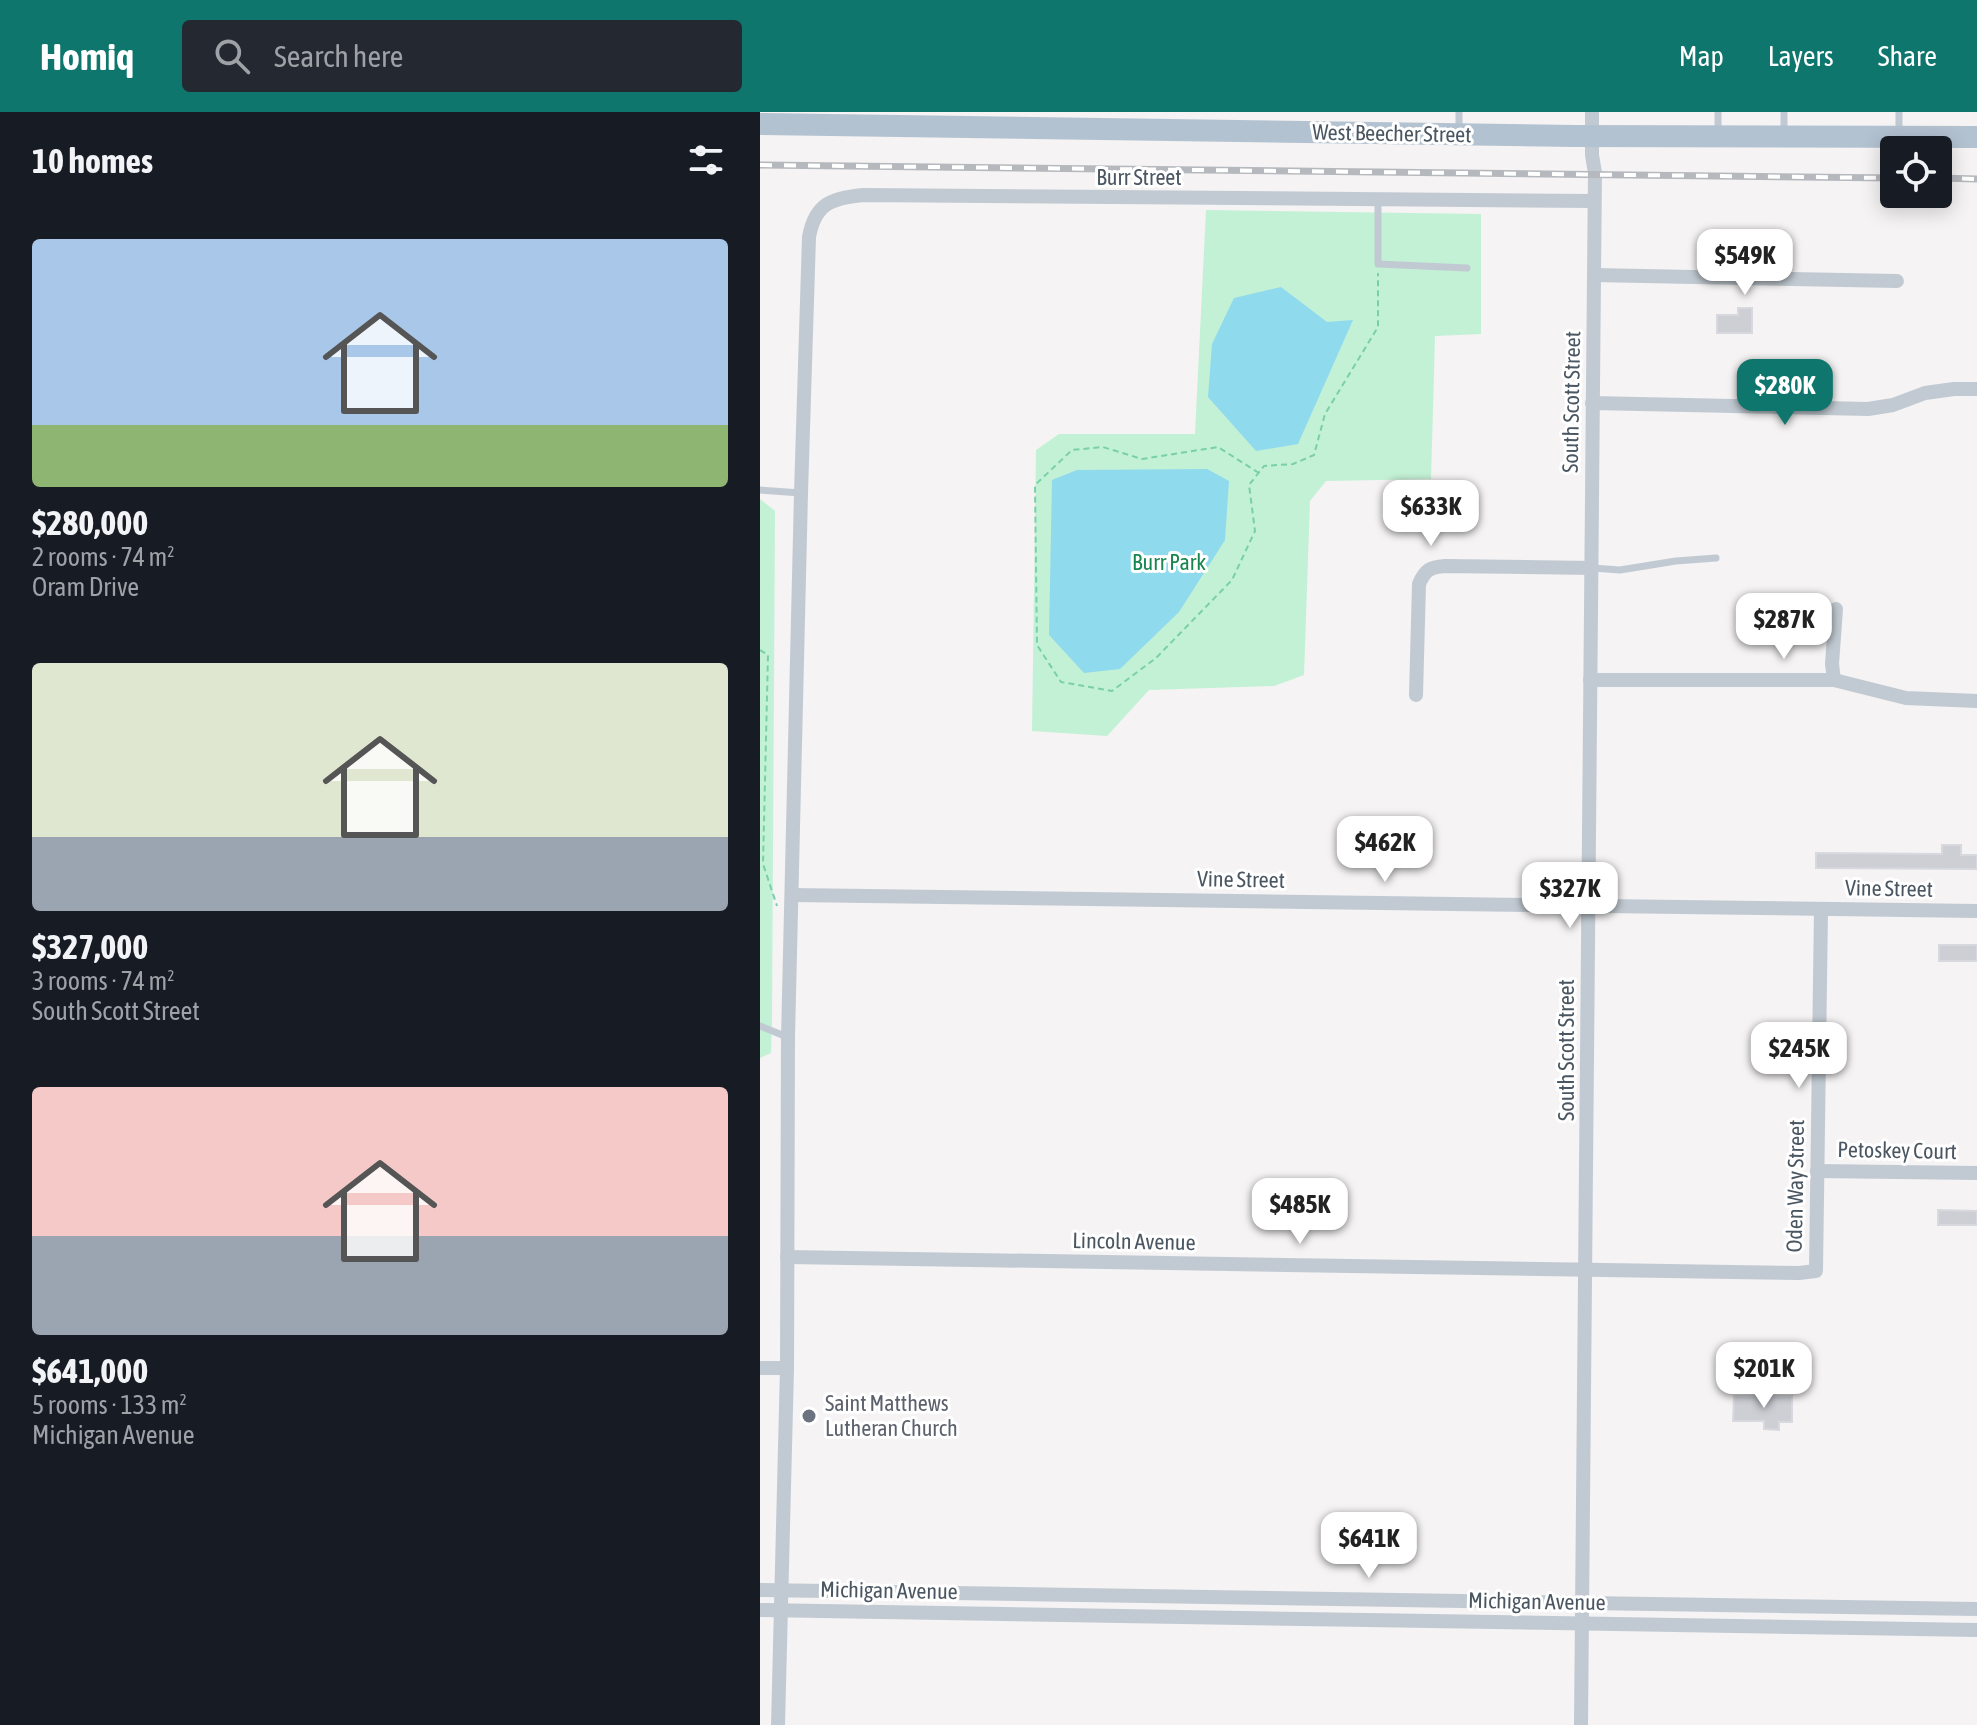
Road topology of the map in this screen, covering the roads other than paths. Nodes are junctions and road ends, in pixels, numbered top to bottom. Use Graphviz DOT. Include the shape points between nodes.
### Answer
graph roads {
  1 [pos="1592,112"];
  2 [pos="1718,112"];
  3 [pos="1784,112"];
  4 [pos="1899,112"];
  5 [pos="879,119"];
  6 [pos="1060,120"];
  7 [pos="1459,123"];
  8 [pos="760,124"];
  9 [pos="1593,136"];
  10 [pos="1718,136"];
  11 [pos="1899,136"];
  12 [pos="1784,137"];
  13 [pos="1880,137"];
  14 [pos="1952,137"];
  15 [pos="1977,137"];
  16 [pos="1378,199"];
  17 [pos="1594,201"];
  18 [pos="1467,268"];
  19 [pos="1594,275"];
  20 [pos="1897,281"];
  21 [pos="1977,389"];
  22 [pos="1592,403"];
  23 [pos="760,490"];
  24 [pos="801,493"];
  25 [pos="1716,558"];
  26 [pos="1592,568"];
  27 [pos="1836,609"];
  28 [pos="1590,680"];
  29 [pos="1834,680"];
  30 [pos="1416,695"];
  31 [pos="1977,701"];
  32 [pos="792,895"];
  33 [pos="1589,906"];
  34 [pos="1821,909"];
  35 [pos="1977,911"];
  36 [pos="760,1026"];
  37 [pos="788,1037"];
  38 [pos="1817,1171"];
  39 [pos="1977,1173"];
  40 [pos="787,1257"];
  41 [pos="1586,1270"];
  42 [pos="1816,1271"];
  43 [pos="760,1368"];
  44 [pos="787,1368"];
  45 [pos="760,1590"];
  46 [pos="781,1591"];
  47 [pos="1582,1601"];
  48 [pos="1977,1609"];
  49 [pos="760,1610"];
  50 [pos="781,1610"];
  51 [pos="1582,1623"];
  52 [pos="1977,1630"];
  53 [pos="778,1725"];
  54 [pos="1581,1725"];
  1 -- 9 [label="street, South Scott Street"];
  2 -- 10 [label="lane"];
  3 -- 12 [label="lane"];
  4 -- 11 [label="lane"];
  5 -- 6 [label="main road, West Beecher Street"];
  5 -- 8 [label="main road, West Beecher Street"];
  6 -- 7 [label="main road, West Beecher Street"];
  7 -- 9 [label="main road, West Beecher Street"];
  9 -- 10 [label="main road, West Beecher Street"];
  9 -- 17 [label="street, South Scott Street"];
  10 -- 12 [label="main road, West Beecher Street"];
  12 -- 13 [label="main road, West Beecher Street"];
  14 -- 15 [label="main road, West Beecher Street"];
  16 -- 17 [label="street, Burr Street"];
  16 -- 18 [label="lane" via="1378,264"];
  16 -- 24 [label="street, Burr Street" via="863,195 823,206 809,237"];
  17 -- 19 [label="street, South Scott Street"];
  19 -- 20 [label="street"];
  19 -- 22 [label="street, South Scott Street"];
  21 -- 22 [label="street" via="1925,393 1868,409"];
  22 -- 26 [label="street, South Scott Street"];
  23 -- 24 [label="lane"];
  24 -- 32 [label="street, Burr Street"];
  25 -- 26 [label="lane" via="1620,570"];
  26 -- 28 [label="street, South Scott Street"];
  26 -- 30 [label="street" via="1432,567 1419,584"];
  27 -- 29 [label="street"];
  28 -- 29 [label="street"];
  28 -- 33 [label="street, South Scott Street"];
  29 -- 31 [label="street" via="1906,698"];
  32 -- 33 [label="street, Vine Street"];
  32 -- 37 [label="street, Burr Street"];
  33 -- 34 [label="street, Vine Street"];
  33 -- 41 [label="street, South Scott Street"];
  34 -- 35 [label="street, Vine Street"];
  34 -- 38 [label="street, Oden Way Street"];
  36 -- 37 [label="lane"];
  37 -- 40 [label="street, Burr Street"];
  38 -- 39 [label="street, Petoskey Court"];
  38 -- 42 [label="street, Oden Way Street"];
  40 -- 41 [label="street, Lincoln Avenue"];
  40 -- 44 [label="street, Burr Street"];
  41 -- 42 [label="street, Lincoln Avenue"];
  41 -- 47 [label="street, South Scott Street"];
  43 -- 44 [label="street"];
  44 -- 46 [label="street, Burr Street"];
  45 -- 46 [label="street, Michigan Avenue"];
  46 -- 47 [label="street, Michigan Avenue"];
  46 -- 50 [label="street, Burr Street"];
  47 -- 48 [label="street, Michigan Avenue"];
  47 -- 51 [label="street, South Scott Street"];
  49 -- 50 [label="street, Michigan Avenue"];
  50 -- 51 [label="street, Michigan Avenue"];
  50 -- 53 [label="street, Burr Street"];
  51 -- 52 [label="street, Michigan Avenue"];
  51 -- 54 [label="street, South Scott Street"];
}
